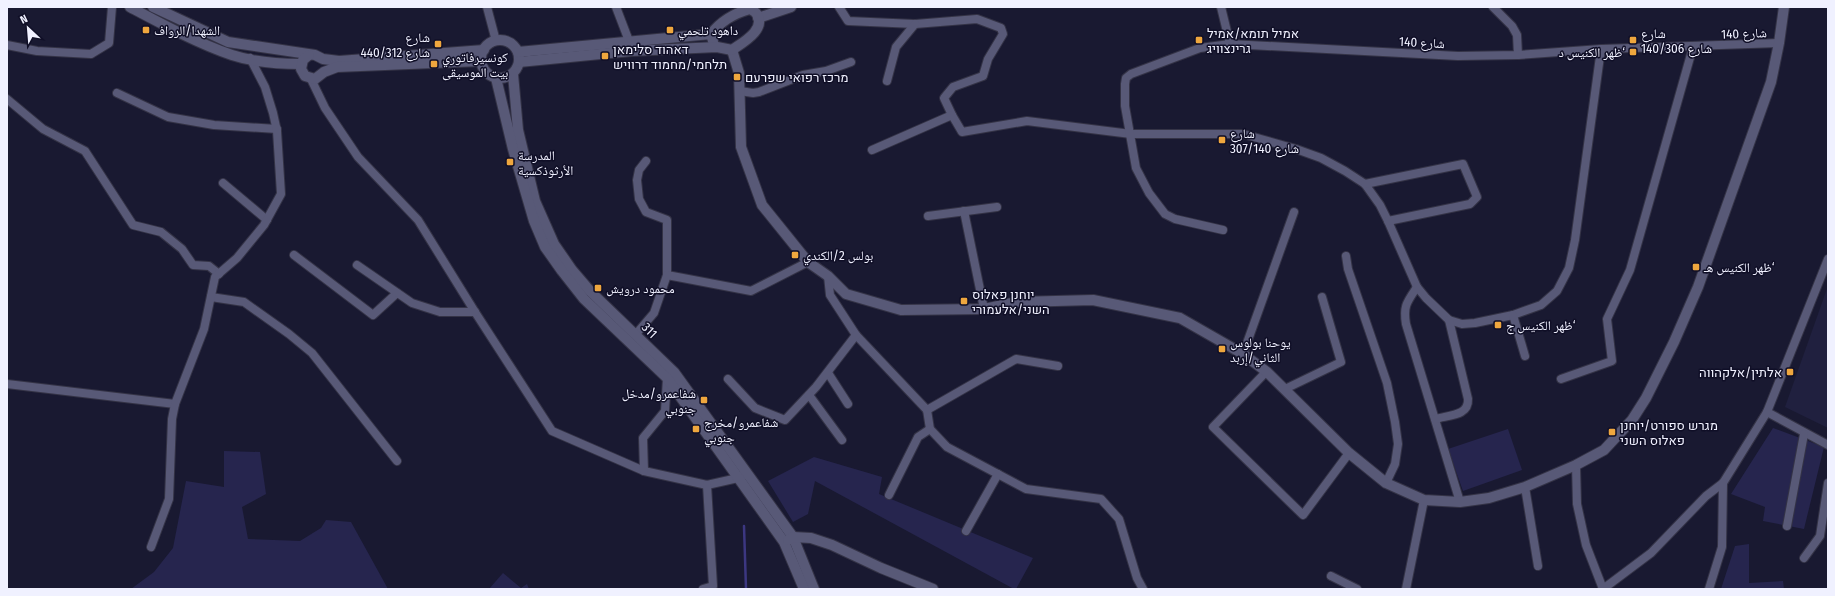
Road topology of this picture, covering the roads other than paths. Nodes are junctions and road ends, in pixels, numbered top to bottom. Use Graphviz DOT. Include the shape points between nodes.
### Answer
graph roads {
  1 [pos="112,7"];
  2 [pos="130,7"];
  3 [pos="152,7"];
  4 [pos="487,7"];
  5 [pos="616,7"];
  6 [pos="791,7"];
  7 [pos="839,7"];
  8 [pos="1221,7"];
  9 [pos="1493,7"];
  10 [pos="1784,7"];
  11 [pos="750,8"];
  12 [pos="735,11"];
  13 [pos="758,18"];
  14 [pos="915,24"];
  15 [pos="712,34"];
  16 [pos="496,41"];
  17 [pos="629,41"];
  18 [pos="1230,44"];
  19 [pos="1779,44"];
  20 [pos="7,45"];
  21 [pos="717,47"];
  22 [pos="1693,47"];
  23 [pos="1601,49"];
  24 [pos="484,50"];
  25 [pos="732,50"];
  26 [pos="309,55"];
  27 [pos="1518,56"];
  28 [pos="519,57"];
  29 [pos="250,58"];
  30 [pos="322,59"];
  31 [pos="481,61"];
  32 [pos="851,62"];
  33 [pos="301,64"];
  34 [pos="324,72"];
  35 [pos="513,74"];
  36 [pos="496,78"];
  37 [pos="311,79"];
  38 [pos="887,81"];
  39 [pos="740,91"];
  40 [pos="117,93"];
  41 [pos="7,99"];
  42 [pos="952,115"];
  43 [pos="277,129"];
  44 [pos="1131,134"];
  45 [pos="872,150"];
  46 [pos="646,160"];
  47 [pos="223,183"];
  48 [pos="1365,184"];
  49 [pos="997,207"];
  50 [pos="964,211"];
  51 [pos="1294,212"];
  52 [pos="928,216"];
  53 [pos="267,220"];
  54 [pos="1388,221"];
  55 [pos="1223,230"];
  56 [pos="294,256"];
  57 [pos="1346,256"];
  58 [pos="1828,259"];
  59 [pos="808,262"];
  60 [pos="357,265"];
  61 [pos="219,274"];
  62 [pos="668,275"];
  63 [pos="828,276"];
  64 [pos="1417,287"];
  65 [pos="397,293"];
  66 [pos="211,297"];
  67 [pos="1322,297"];
  68 [pos="984,309"];
  69 [pos="474,312"];
  70 [pos="1513,315"];
  71 [pos="1449,320"];
  72 [pos="636,334"];
  73 [pos="856,336"];
  74 [pos="1243,354"];
  75 [pos="1525,356"];
  76 [pos="1058,366"];
  77 [pos="828,372"];
  78 [pos="1266,372"];
  79 [pos="667,378"];
  80 [pos="728,379"];
  81 [pos="1562,379"];
  82 [pos="7,384"];
  83 [pos="1285,389"];
  84 [pos="809,395"];
  85 [pos="176,404"];
  86 [pos="848,404"];
  87 [pos="927,410"];
  88 [pos="1767,412"];
  89 [pos="1435,418"];
  90 [pos="930,429"];
  91 [pos="1804,434"];
  92 [pos="842,440"];
  93 [pos="1828,445"];
  94 [pos="1349,454"];
  95 [pos="397,461"];
  96 [pos="1576,465"];
  97 [pos="644,471"];
  98 [pos="998,474"];
  99 [pos="742,475"];
  100 [pos="1386,483"];
  101 [pos="1723,483"];
  102 [pos="1828,483"];
  103 [pos="707,485"];
  104 [pos="1525,487"];
  105 [pos="889,495"];
  106 [pos="1424,500"];
  107 [pos="1460,502"];
  108 [pos="1787,526"];
  109 [pos="966,531"];
  110 [pos="788,540"];
  111 [pos="151,547"];
  112 [pos="1804,558"];
  113 [pos="1538,566"];
  114 [pos="1331,576"];
  115 [pos="703,589"];
  116 [pos="804,589"];
  117 [pos="814,589"];
  118 [pos="933,589"];
  119 [pos="1143,589"];
  120 [pos="1357,589"];
  121 [pos="1406,589"];
  122 [pos="1603,589"];
  123 [pos="1709,589"];
  1 -- 20 [label="street" via="109,43 91,54 37,51"];
  2 -- 29 [label="street" via="232,55"];
  3 -- 26 [label="street" via="228,42"];
  4 -- 16 [label="street"];
  5 -- 17 [label="street"];
  6 -- 13 [label="street"];
  7 -- 14 [label="street" via="848,21"];
  8 -- 18 [label="street"];
  9 -- 27 [label="street" via="1512,26 1516,35"];
  10 -- 19 [label="street"];
  11 -- 12 [label="street"];
  11 -- 13 [label="street"];
  12 -- 15 [label="street"];
  13 -- 25 [label="street" via="759,23 754,32"];
  14 -- 38 [label="street" via="896,47"];
  14 -- 42 [label="street" via="977,19 1001,28 1003,34 988,59 983,76 953,87 944,98"];
  15 -- 17 [label="street"];
  15 -- 21 [label="street" via="712,40"];
  16 -- 24 [label="street"];
  16 -- 28 [label="street" via="509,42"];
  17 -- 28 [label="street"];
  18 -- 27 [label="street, شارع 140" via="1458,56"];
  18 -- 44 [label="street, شارع 140" via="1200,48 1152,64 1126,78 1125,106"];
  19 -- 22 [label="street, شارع 140"];
  19 -- 96 [label="street" via="1771,82 1698,287 1674,342 1632,420 1604,450"];
  21 -- 25 [label="street"];
  21 -- 28 [label="street"];
  22 -- 23 [label="street, شارع 140"];
  22 -- 81 [label="street" via="1630,270 1607,319 1612,361"];
  23 -- 27 [label="street, شارع 140"];
  23 -- 70 [label="street" via="1569,268 1550,299 1541,306"];
  24 -- 30 [label="street" via="339,61"];
  24 -- 31 [label="street"];
  25 -- 39 [label="street" via="739,73"];
  26 -- 30 [label="street"];
  26 -- 33 [label="street"];
  28 -- 35 [label="street"];
  29 -- 33 [label="street" via="277,64"];
  29 -- 43 [label="street" via="265,87"];
  30 -- 34 [label="street" via="325,64"];
  31 -- 34 [label="street" via="338,67"];
  31 -- 36 [label="street" via="487,73"];
  32 -- 39 [label="street" via="826,71 803,75 759,92"];
  33 -- 37 [label="street" via="302,73"];
  34 -- 37 [label="street" via="319,77"];
  35 -- 36 [label="street"];
  35 -- 72 [label="street, 311" via="518,130 535,201 554,244 590,290"];
  36 -- 79 [label="street, 311" via="512,149 534,221 545,247 584,299"];
  37 -- 69 [label="street" via="325,108 358,157 418,220"];
  39 -- 59 [label="street" via="741,147 762,205"];
  40 -- 43 [label="street" via="168,117 214,125"];
  41 -- 61 [label="street" via="43,130 85,151 133,225 162,232 182,249 193,265 209,266"];
  42 -- 44 [label="street" via="962,132 1027,121"];
  42 -- 45 [label="street"];
  43 -- 53 [label="street" via="281,194"];
  44 -- 48 [label="street" via="1243,134 1321,158"];
  44 -- 55 [label="street" via="1136,168 1149,193 1166,214 1175,219"];
  46 -- 62 [label="street" via="639,170 637,180 639,199 646,212 667,220"];
  47 -- 53 [label="street"];
  48 -- 54 [label="street"];
  48 -- 54 [label="street" via="1463,164 1477,196 1470,204"];
  49 -- 50 [label="street"];
  50 -- 52 [label="street"];
  50 -- 68 [label="street"];
  51 -- 74 [label="street"];
  53 -- 61 [label="street" via="237,258"];
  54 -- 64 [label="street"];
  56 -- 65 [label="street" via="373,315"];
  57 -- 100 [label="street" via="1348,269 1387,383 1397,437 1395,464"];
  58 -- 88 [label="street"];
  59 -- 62 [label="street" via="751,291"];
  59 -- 63 [label="street"];
  60 -- 65 [label="street"];
  61 -- 66 [label="street" via="215,277"];
  62 -- 72 [label="street" via="654,312"];
  63 -- 68 [label="street" via="846,294 900,310"];
  63 -- 73 [label="street" via="830,295"];
  64 -- 71 [label="street"];
  64 -- 89 [label="street" via="1404,311"];
  65 -- 69 [label="street" via="412,303 440,312"];
  66 -- 85 [label="street" via="204,329"];
  66 -- 95 [label="street" via="244,302 312,353"];
  67 -- 83 [label="street" via="1341,362"];
  68 -- 74 [label="street" via="1017,302 1093,300 1180,318"];
  69 -- 97 [label="street" via="552,431"];
  70 -- 71 [label="street" via="1475,323 1462,324"];
  70 -- 75 [label="street"];
  71 -- 89 [label="street" via="1468,406 1460,413"];
  72 -- 99 [label="street, 311" via="674,372"];
  73 -- 77 [label="street"];
  73 -- 87 [label="street"];
  74 -- 78 [label="street"];
  76 -- 87 [label="street" via="1016,360"];
  77 -- 84 [label="street"];
  77 -- 86 [label="street"];
  78 -- 83 [label="street"];
  78 -- 94 [label="street" via="1213,427 1303,515"];
  79 -- 97 [label="street" via="665,411 643,438"];
  79 -- 99 [label="street, 311"];
  80 -- 84 [label="street" via="756,408 785,420"];
  82 -- 85 [label="street"];
  83 -- 94 [label="street"];
  84 -- 92 [label="street"];
  85 -- 111 [label="street" via="172,419 169,499"];
  87 -- 90 [label="street"];
  88 -- 91 [label="street"];
  88 -- 101 [label="street"];
  89 -- 107 [label="street"];
  90 -- 98 [label="street" via="947,447"];
  90 -- 105 [label="street" via="918,437"];
  91 -- 93 [label="street"];
  91 -- 108 [label="street"];
  94 -- 100 [label="street"];
  96 -- 104 [label="street"];
  96 -- 122 [label="street" via="1577,504 1586,545"];
  97 -- 103 [label="street"];
  98 -- 109 [label="street"];
  98 -- 119 [label="street" via="1026,489 1101,499 1119,519 1137,578"];
  99 -- 103 [label="street"];
  99 -- 110 [label="street, 311"];
  100 -- 106 [label="street"];
  101 -- 122 [label="street" via="1706,496 1651,553"];
  101 -- 123 [label="street" via="1722,547"];
  102 -- 112 [label="street" via="1820,536"];
  103 -- 115 [label="street" via="713,586"];
  104 -- 107 [label="street" via="1489,498"];
  104 -- 113 [label="street"];
  106 -- 107 [label="street"];
  106 -- 121 [label="street"];
  110 -- 116 [label="street, 311"];
  110 -- 117 [label="street, 311"];
  110 -- 118 [label="street" via="811,538 832,545"];
  114 -- 120 [label="street"];
}
